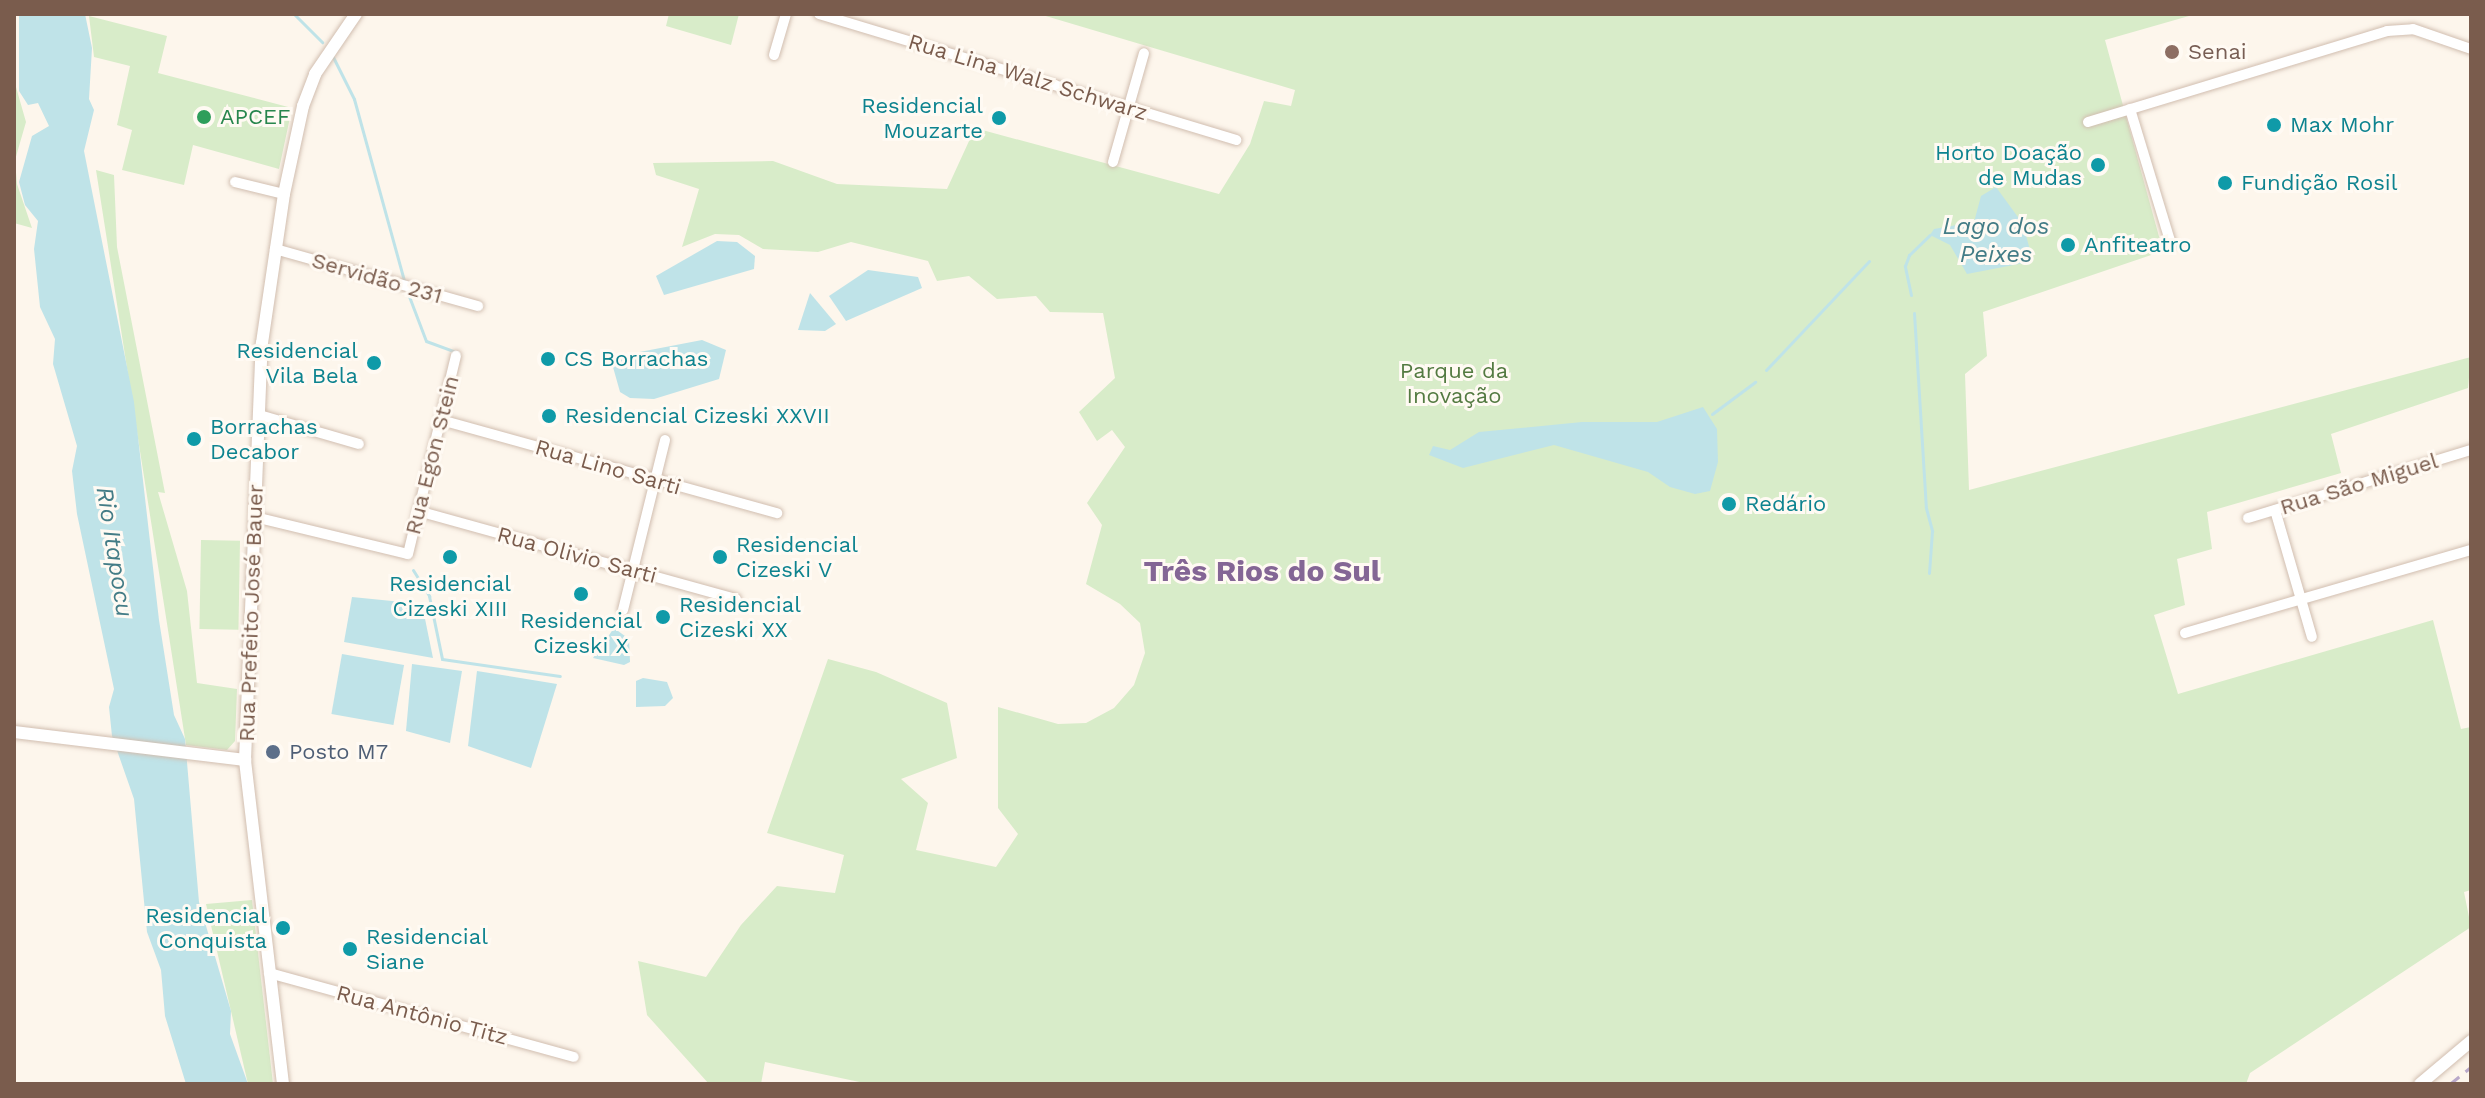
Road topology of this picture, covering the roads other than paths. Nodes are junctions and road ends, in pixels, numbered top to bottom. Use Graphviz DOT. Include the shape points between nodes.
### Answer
graph roads {
  1 [pos="356,14"];
  2 [pos="786,14"];
  3 [pos="819,14"];
  4 [pos="2471,49"];
  5 [pos="1144,53"];
  6 [pos="774,55"];
  7 [pos="1129,108"];
  8 [pos="2130,109"];
  9 [pos="2088,122"];
  10 [pos="1236,140"];
  11 [pos="1113,162"];
  12 [pos="235,182"];
  13 [pos="284,194"];
  14 [pos="2171,244"];
  15 [pos="275,249"];
  16 [pos="478,306"];
  17 [pos="456,356"];
  18 [pos="259,415"];
  19 [pos="441,420"];
  20 [pos="665,440"];
  21 [pos="359,444"];
  22 [pos="2471,450"];
  23 [pos="655,481"];
  24 [pos="2275,510"];
  25 [pos="418,511"];
  26 [pos="777,513"];
  27 [pos="255,517"];
  28 [pos="2248,518"];
  29 [pos="2471,550"];
  30 [pos="634,571"];
  31 [pos="736,599"];
  32 [pos="2301,599"];
  33 [pos="623,610"];
  34 [pos="2185,633"];
  35 [pos="2312,637"];
  36 [pos="14,732"];
  37 [pos="245,760"];
  38 [pos="269,973"];
  39 [pos="2471,1041"];
  40 [pos="574,1057"];
  41 [pos="283,1084"];
  42 [pos="2420,1084"];
  1 -- 13 [label="street, Rua Prefeito José Bauer" via="315,74"];
  2 -- 6 [label="street"];
  3 -- 7 [label="street, Rua Lina Walz Schwarz"];
  4 -- 8 [label="street" via="2399,29"];
  5 -- 7 [label="street"];
  7 -- 10 [label="street, Rua Lina Walz Schwarz"];
  7 -- 11 [label="street"];
  8 -- 9 [label="street"];
  8 -- 14 [label="street"];
  12 -- 13 [label="street"];
  13 -- 15 [label="street, Rua Prefeito José Bauer"];
  15 -- 16 [label="street, Servidão 231"];
  15 -- 18 [label="street, Rua Prefeito José Bauer"];
  17 -- 19 [label="street, Rua Egon Stein"];
  18 -- 21 [label="street"];
  18 -- 27 [label="street, Rua Prefeito José Bauer"];
  19 -- 23 [label="street, Rua Lino Sarti"];
  19 -- 25 [label="street, Rua Egon Stein"];
  20 -- 23 [label="street"];
  22 -- 24 [label="street, Rua São Miguel"];
  23 -- 26 [label="street, Rua Lino Sarti"];
  23 -- 30 [label="street"];
  24 -- 28 [label="street, Rua São Miguel"];
  24 -- 32 [label="street"];
  25 -- 27 [label="street, Rua Egon Stein" via="408,554"];
  25 -- 30 [label="street, Rua Olivio Sarti"];
  27 -- 37 [label="street, Rua Prefeito José Bauer"];
  29 -- 32 [label="street"];
  30 -- 31 [label="street, Rua Olivio Sarti"];
  30 -- 33 [label="street"];
  32 -- 34 [label="street"];
  32 -- 35 [label="street"];
  36 -- 37 [label="street"];
  37 -- 38 [label="street, Rua Prefeito José Bauer"];
  38 -- 40 [label="street, Rua Antônio Titz"];
  38 -- 41 [label="street, Rua Prefeito José Bauer"];
  39 -- 42 [label="street"];
}
